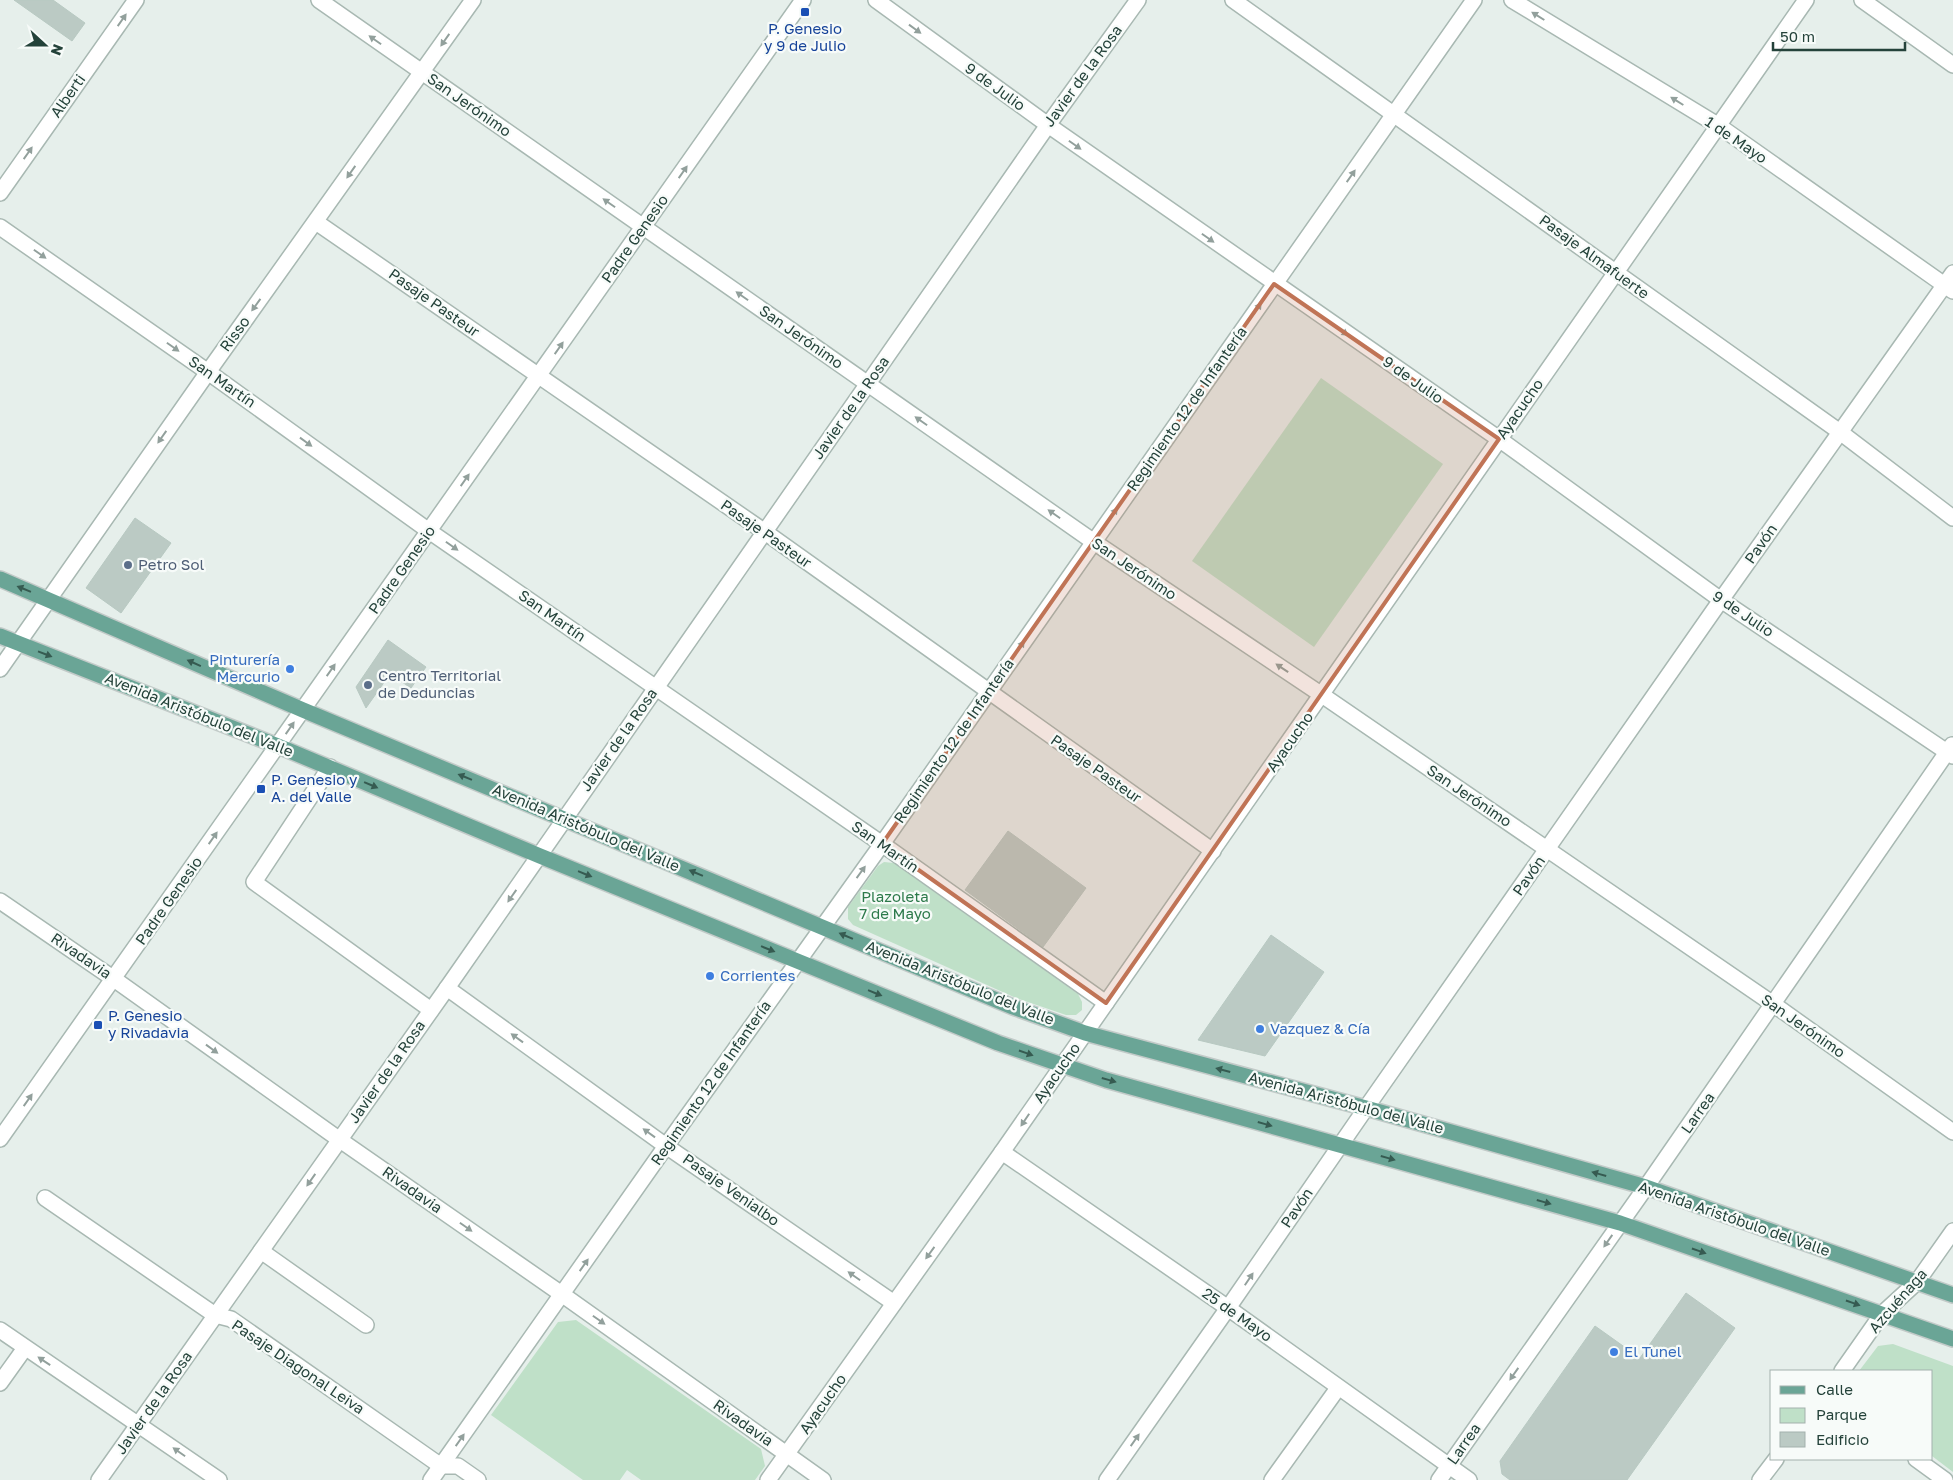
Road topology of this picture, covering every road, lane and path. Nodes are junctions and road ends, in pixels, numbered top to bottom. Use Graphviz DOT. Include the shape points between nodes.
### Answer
graph roads {
  1 [pos="136,0"];
  2 [pos="319,0"];
  3 [pos="473,0"];
  4 [pos="802,0"];
  5 [pos="876,0"];
  6 [pos="1138,0"];
  7 [pos="1233,0"];
  8 [pos="1474,0"];
  9 [pos="1512,0"];
  10 [pos="1806,0"];
  11 [pos="1862,0"];
  12 [pos="1953,65"];
  13 [pos="422,72"];
  14 [pos="1395,114"];
  15 [pos="1048,125"];
  16 [pos="1718,126"];
  17 [pos="0,193"];
  18 [pos="316,222"];
  19 [pos="0,226"];
  20 [pos="644,227"];
  21 [pos="1615,272"];
  22 [pos="1950,283"];
  23 [pos="1274,284"];
  24 [pos="208,372"];
  25 [pos="539,376"];
  26 [pos="868,384"];
  27 [pos="1840,432"];
  28 [pos="1499,439"];
  29 [pos="1953,518"];
  30 [pos="430,531"];
  31 [pos="765,532"];
  32 [pos="1094,542"];
  33 [pos="0,579"];
  34 [pos="49,600"];
  35 [pos="1721,600"];
  36 [pos="0,636"];
  37 [pos="18,644"];
  38 [pos="0,669"];
  39 [pos="655,688"];
  40 [pos="988,692"];
  41 [pos="1322,695"];
  42 [pos="303,710"];
  43 [pos="278,746"];
  44 [pos="1951,750"];
  45 [pos="330,767"];
  46 [pos="565,818"];
  47 [pos="882,844"];
  48 [pos="1547,849"];
  49 [pos="1213,851"];
  50 [pos="540,856"];
  51 [pos="0,901"];
  52 [pos="823,926"];
  53 [pos="798,962"];
  54 [pos="114,979"];
  55 [pos="447,988"];
  56 [pos="1106,1003"];
  57 [pos="1773,1004"];
  58 [pos="431,1010"];
  59 [pos="1085,1033"];
  60 [pos="1062,1066"];
  61 [pos="1366,1108"];
  62 [pos="1953,1132"];
  63 [pos="0,1140"];
  64 [pos="340,1140"];
  65 [pos="1341,1145"];
  66 [pos="666,1146"];
  67 [pos="1002,1152"];
  68 [pos="1646,1187"];
  69 [pos="45,1198"];
  70 [pos="1620,1224"];
  71 [pos="1953,1230"];
  72 [pos="261,1251"];
  73 [pos="1917,1282"];
  74 [pos="563,1295"];
  75 [pos="1953,1295"];
  76 [pos="894,1303"];
  77 [pos="1228,1308"];
  78 [pos="1882,1314"];
  79 [pos="215,1315"];
  80 [pos="366,1325"];
  81 [pos="0,1330"];
  82 [pos="1953,1339"];
  83 [pos="25,1348"];
  84 [pos="1843,1370"];
  85 [pos="0,1383"];
  86 [pos="1338,1388"];
  87 [pos="139,1424"];
  88 [pos="787,1454"];
  89 [pos="1775,1460"];
  90 [pos="1917,1460"];
  91 [pos="442,1466"];
  92 [pos="1449,1466"];
  93 [pos="100,1480"];
  94 [pos="219,1480"];
  95 [pos="431,1480"];
  96 [pos="478,1480"];
  97 [pos="768,1480"];
  98 [pos="823,1480"];
  99 [pos="1107,1480"];
  100 [pos="1272,1480"];
  101 [pos="1439,1480"];
  102 [pos="1468,1480"];
  103 [pos="1760,1480"];
  104 [pos="1945,1480"];
  17 -- 1 [label="street, Alberti, one-way"];
  13 -- 2 [label="street, San Jerónimo, one-way"];
  3 -- 13 [label="street, Risso, one-way"];
  20 -- 4 [label="street, Padre Genesio, one-way"];
  5 -- 15 [label="street, 9 de Julio, one-way"];
  6 -- 15 [label="street, Javier de la Rosa"];
  7 -- 14 [label="street, Pasaje Almafuerte"];
  8 -- 14 [label="street, Regimiento 12 de Infantería"];
  16 -- 9 [label="street, 1 de Mayo, one-way"];
  10 -- 16 [label="street, Ayacucho"];
  11 -- 12 [label="street"];
  13 -- 18 [label="street, Risso, one-way"];
  20 -- 13 [label="street, San Jerónimo, one-way"];
  14 -- 21 [label="street, Pasaje Almafuerte"];
  23 -- 14 [label="street, Regimiento 12 de Infantería, one-way"];
  15 -- 23 [label="street, 9 de Julio, one-way"];
  15 -- 26 [label="street, Javier de la Rosa"];
  16 -- 21 [label="street, Ayacucho"];
  16 -- 22 [label="street, 1 de Mayo"];
  18 -- 24 [label="street, Risso, one-way"];
  18 -- 25 [label="street, Pasaje Pasteur"];
  19 -- 24 [label="street, San Martín, one-way"];
  25 -- 20 [label="street, Padre Genesio, one-way"];
  26 -- 20 [label="street, San Jerónimo, one-way"];
  21 -- 27 [label="street, Pasaje Almafuerte"];
  21 -- 28 [label="street, Ayacucho"];
  22 -- 27 [label="street, Pavón"];
  23 -- 28 [label="street, 9 de Julio, one-way"];
  32 -- 23 [label="street, Regimiento 12 de Infantería, one-way"];
  24 -- 30 [label="street, San Martín, one-way"];
  24 -- 34 [label="street, Risso, one-way"];
  30 -- 25 [label="street, Padre Genesio, one-way"];
  25 -- 31 [label="street, Pasaje Pasteur"];
  26 -- 31 [label="street, Javier de la Rosa"];
  32 -- 26 [label="street, San Jerónimo, one-way"];
  27 -- 29 [label="street, Pasaje Almafuerte"];
  27 -- 35 [label="street, Pavón"];
  28 -- 35 [label="street, 9 de Julio"];
  28 -- 41 [label="street, Ayacucho"];
  30 -- 39 [label="street, San Martín, one-way"];
  42 -- 30 [label="street, Padre Genesio, one-way"];
  31 -- 39 [label="street, Javier de la Rosa"];
  31 -- 40 [label="street, Pasaje Pasteur"];
  40 -- 32 [label="street, Regimiento 12 de Infantería, one-way"];
  41 -- 32 [label="street, San Jerónimo, one-way"];
  34 -- 33 [label="main road, Avenida Aristóbulo del Valle, one-way"];
  34 -- 37 [label="street, Risso"];
  42 -- 34 [label="main road, Avenida Aristóbulo del Valle, one-way"];
  35 -- 44 [label="street, 9 de Julio"];
  35 -- 48 [label="street, Pavón"];
  36 -- 37 [label="main road, Avenida Aristóbulo del Valle"];
  37 -- 38 [label="street, Risso"];
  37 -- 43 [label="main road, Avenida Aristóbulo del Valle, one-way"];
  39 -- 46 [label="street, Javier de la Rosa"];
  39 -- 47 [label="street, San Martín"];
  40 -- 47 [label="street, Regimiento 12 de Infantería"];
  40 -- 49 [label="street, Pasaje Pasteur"];
  41 -- 48 [label="street, San Jerónimo"];
  41 -- 49 [label="street, Ayacucho"];
  43 -- 42 [label="street, Padre Genesio, one-way"];
  46 -- 42 [label="main road, Avenida Aristóbulo del Valle, one-way"];
  43 -- 45 [label="main road, Avenida Aristóbulo del Valle"];
  54 -- 43 [label="street, Padre Genesio, one-way"];
  44 -- 57 [label="street, Larrea"];
  45 -- 50 [label="main road, Avenida Aristóbulo del Valle, one-way"];
  45 -- 58 [label="street" via="254,882"];
  46 -- 50 [label="street, Javier de la Rosa"];
  52 -- 46 [label="main road, Avenida Aristóbulo del Valle, one-way"];
  52 -- 47 [label="street, Regimiento 12 de Infantería, one-way"];
  47 -- 56 [label="street, San Martín"];
  48 -- 57 [label="street, San Jerónimo"];
  48 -- 61 [label="street, Pavón"];
  49 -- 56 [label="street, Ayacucho"];
  50 -- 53 [label="main road, Avenida Aristóbulo del Valle, one-way"];
  50 -- 55 [label="street, Javier de la Rosa, one-way"];
  51 -- 54 [label="street, Rivadavia"];
  52 -- 53 [label="street, Regimiento 12 de Infantería"];
  59 -- 52 [label="main road, Avenida Aristóbulo del Valle, one-way" via="1013,1007"];
  53 -- 60 [label="main road, Avenida Aristóbulo del Valle, one-way"];
  53 -- 66 [label="street, Regimiento 12 de Infantería"];
  63 -- 54 [label="street, Padre Genesio, one-way"];
  54 -- 64 [label="street, Rivadavia, one-way"];
  55 -- 58 [label="street, Javier de la Rosa"];
  66 -- 55 [label="street, Pasaje Venialbo, one-way"];
  56 -- 59 [label="street, Ayacucho"];
  57 -- 62 [label="street, San Jerónimo"];
  57 -- 68 [label="street, Larrea"];
  58 -- 64 [label="street, Javier de la Rosa"];
  59 -- 60 [label="street, Ayacucho"];
  61 -- 59 [label="main road, Avenida Aristóbulo del Valle, one-way"];
  60 -- 65 [label="main road, Avenida Aristóbulo del Valle, one-way"];
  60 -- 67 [label="street, Ayacucho, one-way"];
  61 -- 65 [label="street, Pavón"];
  68 -- 61 [label="main road, Avenida Aristóbulo del Valle, one-way"];
  64 -- 72 [label="street, Javier de la Rosa, one-way"];
  64 -- 74 [label="street, Rivadavia, one-way"];
  65 -- 70 [label="main road, Avenida Aristóbulo del Valle, one-way"];
  77 -- 65 [label="street, Pavón, one-way"];
  74 -- 66 [label="street, Regimiento 12 de Infantería, one-way"];
  76 -- 66 [label="street, Pasaje Venialbo, one-way"];
  67 -- 76 [label="street, Ayacucho, one-way"];
  67 -- 77 [label="street, 25 de Mayo"];
  68 -- 70 [label="street, Larrea"];
  68 -- 73 [label="main road, Avenida Aristóbulo del Valle"];
  69 -- 79 [label="street, Pasaje Diagonal Leiva"];
  70 -- 78 [label="main road, Avenida Aristóbulo del Valle, one-way"];
  70 -- 92 [label="street, Larrea, one-way"];
  71 -- 73 [label="street, Azcuénaga"];
  72 -- 79 [label="street, Javier de la Rosa"];
  72 -- 80 [label="street"];
  73 -- 75 [label="main road, Avenida Aristóbulo del Valle"];
  73 -- 78 [label="street, Azcuénaga"];
  74 -- 88 [label="street, Rivadavia, one-way"];
  91 -- 74 [label="street, Regimiento 12 de Infantería, one-way"];
  76 -- 88 [label="street, Ayacucho"];
  77 -- 86 [label="street, 25 de Mayo"];
  99 -- 77 [label="street, Pavón, one-way"];
  78 -- 82 [label="main road, Avenida Aristóbulo del Valle"];
  78 -- 84 [label="street, Azcuénaga"];
  79 -- 87 [label="street, Javier de la Rosa"];
  79 -- 91 [label="street, Pasaje Diagonal Leiva" via="231,1319"];
  81 -- 83 [label="street"];
  83 -- 85 [label="street"];
  87 -- 83 [label="street, one-way"];
  86 -- 92 [label="street, 25 de Mayo"];
  86 -- 100 [label="street"];
  87 -- 93 [label="street, Javier de la Rosa"];
  94 -- 87 [label="street, one-way"];
  88 -- 97 [label="street, Ayacucho"];
  88 -- 98 [label="street, Rivadavia"];
  89 -- 103 [label="street"];
  90 -- 104 [label="street"];
  91 -- 95 [label="street, Regimiento 12 de Infantería"];
  91 -- 96 [label="street, Pasaje Diagonal Leiva" via="458,1466"];
  92 -- 101 [label="street, Larrea"];
  92 -- 102 [label="street, 25 de Mayo"];
}
